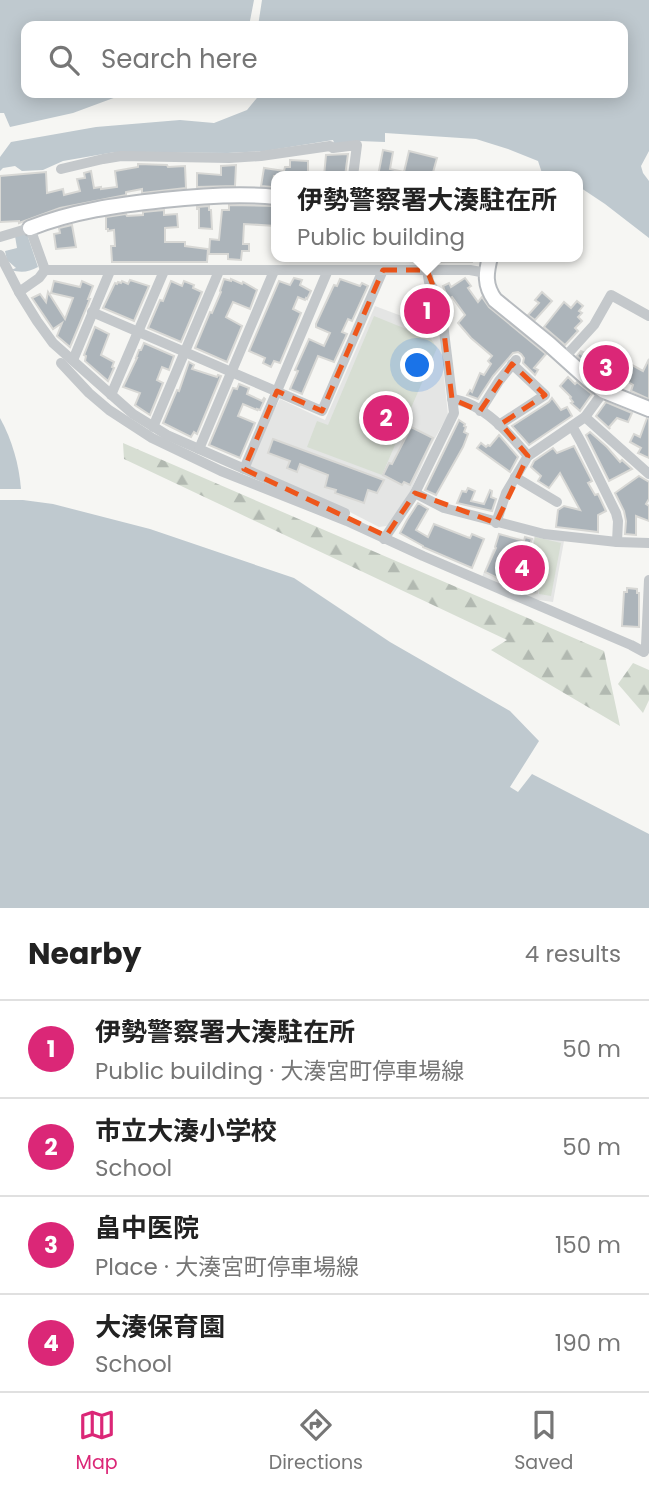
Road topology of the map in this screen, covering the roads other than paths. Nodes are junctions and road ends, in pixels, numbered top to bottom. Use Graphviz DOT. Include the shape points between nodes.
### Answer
graph roads {
  1 [pos="61,169"];
  2 [pos="354,171"];
  3 [pos="271,197"];
  4 [pos="30,228"];
  5 [pos="0,237"];
  6 [pos="0,255"];
  7 [pos="489,262"];
  8 [pos="45,270"];
  9 [pos="383,270"];
  10 [pos="427,270"];
  11 [pos="110,271"];
  12 [pos="164,271"];
  13 [pos="219,271"];
  14 [pos="274,271"];
  15 [pos="328,271"];
  16 [pos="486,273"];
  17 [pos="19,292"];
  18 [pos="92,312"];
  19 [pos="649,316"];
  20 [pos="138,332"];
  21 [pos="184,352"];
  22 [pos="564,358"];
  23 [pos="72,360"];
  24 [pos="61,363"];
  25 [pos="231,371"];
  26 [pos="277,391"];
  27 [pos="604,391"];
  28 [pos="111,395"];
  29 [pos="452,399"];
  30 [pos="649,408"];
  31 [pos="480,411"];
  32 [pos="585,417"];
  33 [pos="499,425"];
  34 [pos="572,426"];
  35 [pos="153,427"];
  36 [pos="199,449"];
  37 [pos="528,456"];
  38 [pos="244,469"];
  39 [pos="649,474"];
  40 [pos="515,477"];
  41 [pos="415,493"];
  42 [pos="557,502"];
  43 [pos="496,523"];
  44 [pos="385,537"];
  45 [pos="617,542"];
  46 [pos="649,543"];
  47 [pos="649,580"];
  48 [pos="647,650"];
  1 -- 2 [label="street" via="121,156 229,158 357,145"];
  3 -- 4 [label="main road" via="198,196 128,204 58,217"];
  4 -- 5 [label="street"];
  4 -- 8 [label="street"];
  6 -- 17 [label="street"];
  7 -- 16 [label="main road"];
  8 -- 11 [label="street"];
  8 -- 17 [label="street"];
  9 -- 10 [label="street"];
  9 -- 15 [label="street"];
  9 -- 26 [label="street" via="323,411"];
  10 -- 16 [label="street"];
  10 -- 29 [label="street" via="441,307"];
  11 -- 12 [label="street"];
  11 -- 18 [label="street"];
  12 -- 13 [label="street"];
  12 -- 20 [label="street"];
  13 -- 14 [label="street"];
  13 -- 21 [label="street"];
  14 -- 15 [label="street"];
  14 -- 25 [label="street"];
  15 -- 26 [label="street"];
  16 -- 22 [label="main road" via="495,300"];
  17 -- 23 [label="street" via="46,334"];
  18 -- 20 [label="street"];
  18 -- 23 [label="street"];
  19 -- 22 [label="street" via="611,295 594,325"];
  20 -- 21 [label="street"];
  20 -- 28 [label="street"];
  21 -- 25 [label="street"];
  21 -- 35 [label="street"];
  22 -- 27 [label="main road"];
  23 -- 28 [label="street"];
  24 -- 44 [label="street" via="89,393 152,438"];
  25 -- 26 [label="street"];
  25 -- 36 [label="street"];
  26 -- 38 [label="street"];
  27 -- 30 [label="main road"];
  27 -- 32 [label="street"];
  28 -- 35 [label="street"];
  29 -- 31 [label="street"];
  29 -- 41 [label="street" via="454,413"];
  31 -- 33 [label="street"];
  31 -- 33 [label="street" via="514,362 545,395"];
  32 -- 34 [label="street"];
  32 -- 39 [label="street"];
  33 -- 37 [label="street"];
  34 -- 37 [label="street"];
  34 -- 45 [label="street" via="616,513"];
  35 -- 36 [label="street"];
  36 -- 38 [label="street"];
  37 -- 40 [label="street"];
  38 -- 44 [label="street" via="352,516"];
  40 -- 42 [label="street"];
  40 -- 43 [label="street"];
  41 -- 43 [label="street" via="444,508"];
  41 -- 44 [label="street"];
  43 -- 45 [label="street"];
  44 -- 48 [label="street"];
  45 -- 46 [label="street"];
  47 -- 48 [label="street"];
}
